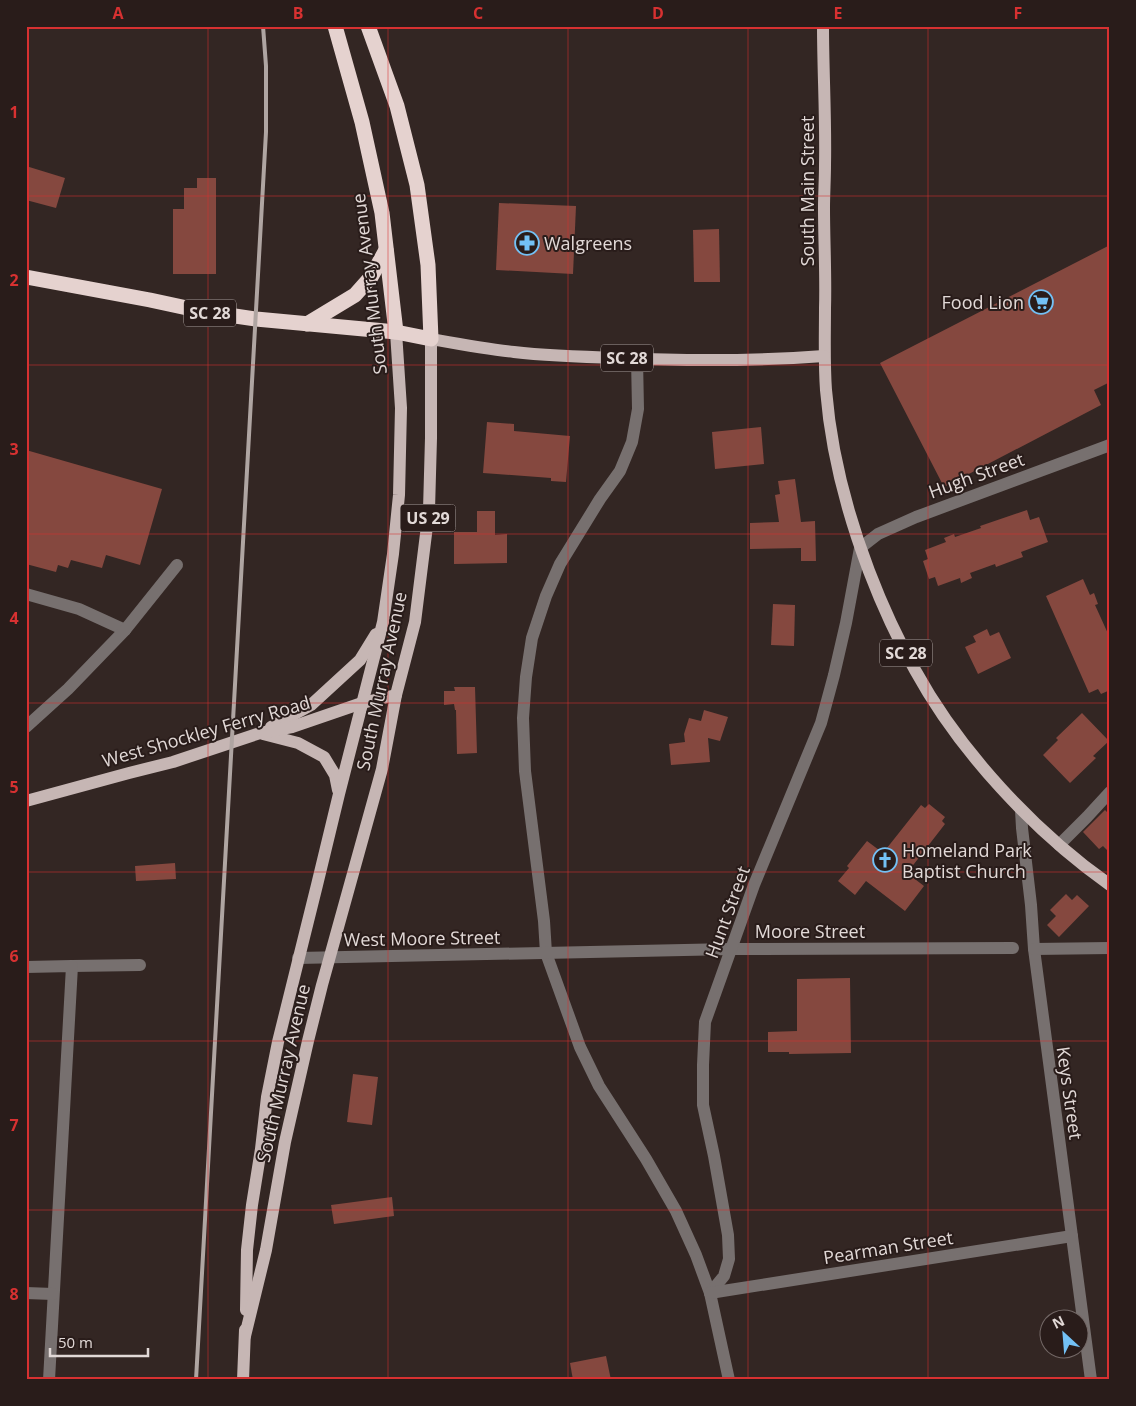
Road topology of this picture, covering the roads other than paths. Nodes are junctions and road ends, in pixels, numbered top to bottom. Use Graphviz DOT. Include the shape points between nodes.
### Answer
graph roads {
  1 [pos="335,26"];
  2 [pos="368,26"];
  3 [pos="823,26"];
  4 [pos="386,250"];
  5 [pos="26,277"];
  6 [pos="307,324"];
  7 [pos="396,332"];
  8 [pos="431,339"];
  9 [pos="824,356"];
  10 [pos="637,359"];
  11 [pos="1110,445"];
  12 [pos="860,548"];
  13 [pos="177,565"];
  14 [pos="26,594"];
  15 [pos="383,622"];
  16 [pos="125,630"];
  17 [pos="396,695"];
  18 [pos="362,702"];
  19 [pos="26,727"];
  20 [pos="260,733"];
  21 [pos="1110,792"];
  22 [pos="339,794"];
  23 [pos="26,801"];
  24 [pos="1021,810"];
  25 [pos="1059,845"];
  26 [pos="1110,885"];
  27 [pos="1014,948"];
  28 [pos="1034,948"];
  29 [pos="1110,948"];
  30 [pos="731,949"];
  31 [pos="546,953"];
  32 [pos="330,957"];
  33 [pos="298,958"];
  34 [pos="140,965"];
  35 [pos="72,966"];
  36 [pos="26,967"];
  37 [pos="1072,1236"];
  38 [pos="26,1293"];
  39 [pos="710,1293"];
  40 [pos="53,1294"];
  41 [pos="245,1336"];
  42 [pos="48,1380"];
  43 [pos="243,1380"];
  44 [pos="729,1380"];
  45 [pos="1091,1380"];
  1 -- 4 [label="highway, South Murray Avenue / US 29" via="364,131 382,214"];
  2 -- 8 [label="highway, South Murray Avenue / US 29" via="397,106 417,185 428,265"];
  3 -- 9 [label="main road, South Main Street" via="826,164"];
  4 -- 6 [label="highway" via="371,277 355,295"];
  4 -- 7 [label="highway, South Murray Avenue / US 29"];
  5 -- 6 [label="highway, SC 28" via="201,311"];
  6 -- 7 [label="highway, SC 28"];
  7 -- 8 [label="highway, SC 28"];
  7 -- 15 [label="main road, South Murray Avenue / US 29" via="401,408 399,496"];
  8 -- 10 [label="main road, SC 28" via="516,352"];
  8 -- 17 [label="main road, South Murray Avenue / US 29" via="429,510 416,622"];
  9 -- 10 [label="main road, SC 28"];
  9 -- 12 [label="main road, SC 28" via="837,465"];
  10 -- 31 [label="street" via="638,409 632,442 620,471 560,564 532,638 523,718 525,772"];
  11 -- 12 [label="street, Hugh Street" via="916,517 878,534"];
  12 -- 24 [label="main road, SC 28" via="892,627 920,679 961,739"];
  12 -- 30 [label="street, Hunt Street" via="844,632 821,723"];
  13 -- 16 [label="street"];
  14 -- 16 [label="street" via="78,609"];
  15 -- 18 [label="main road, South Murray Avenue"];
  15 -- 20 [label="main road, US 29" via="360,660 311,706"];
  16 -- 19 [label="street"];
  17 -- 18 [label="main road, West Shockley Ferry Road / US 29"];
  17 -- 32 [label="main road, South Murray Avenue" via="382,769"];
  18 -- 20 [label="main road, West Shockley Ferry Road / US 29" via="292,727"];
  18 -- 22 [label="main road, South Murray Avenue"];
  20 -- 22 [label="main road" via="298,743 324,756 335,775"];
  20 -- 23 [label="main road, West Shockley Ferry Road / US 29" via="173,762"];
  21 -- 25 [label="street"];
  22 -- 33 [label="main road, South Murray Avenue"];
  24 -- 25 [label="main road, SC 28"];
  24 -- 28 [label="street, Keys Street"];
  25 -- 26 [label="main road, SC 28"];
  27 -- 30 [label="street, Moore Street"];
  28 -- 29 [label="street"];
  28 -- 37 [label="street, Keys Street"];
  30 -- 31 [label="street, Moore Street"];
  30 -- 39 [label="street, Hunt Street" via="705,1022 703,1105 728,1235 729,1259 724,1276"];
  31 -- 32 [label="street, West Moore Street"];
  31 -- 39 [label="street" via="580,1047 598,1086 676,1211"];
  32 -- 33 [label="street, West Moore Street"];
  32 -- 41 [label="main road, South Murray Avenue" via="287,1133 266,1250"];
  33 -- 41 [label="main road, South Murray Avenue" via="267,1097 247,1250"];
  34 -- 35 [label="street"];
  35 -- 36 [label="street"];
  35 -- 40 [label="street"];
  37 -- 39 [label="street, Pearman Street"];
  37 -- 45 [label="street, Keys Street"];
  38 -- 40 [label="street"];
  39 -- 44 [label="street"];
  40 -- 42 [label="street"];
  41 -- 43 [label="main road, South Murray Avenue"];
}
